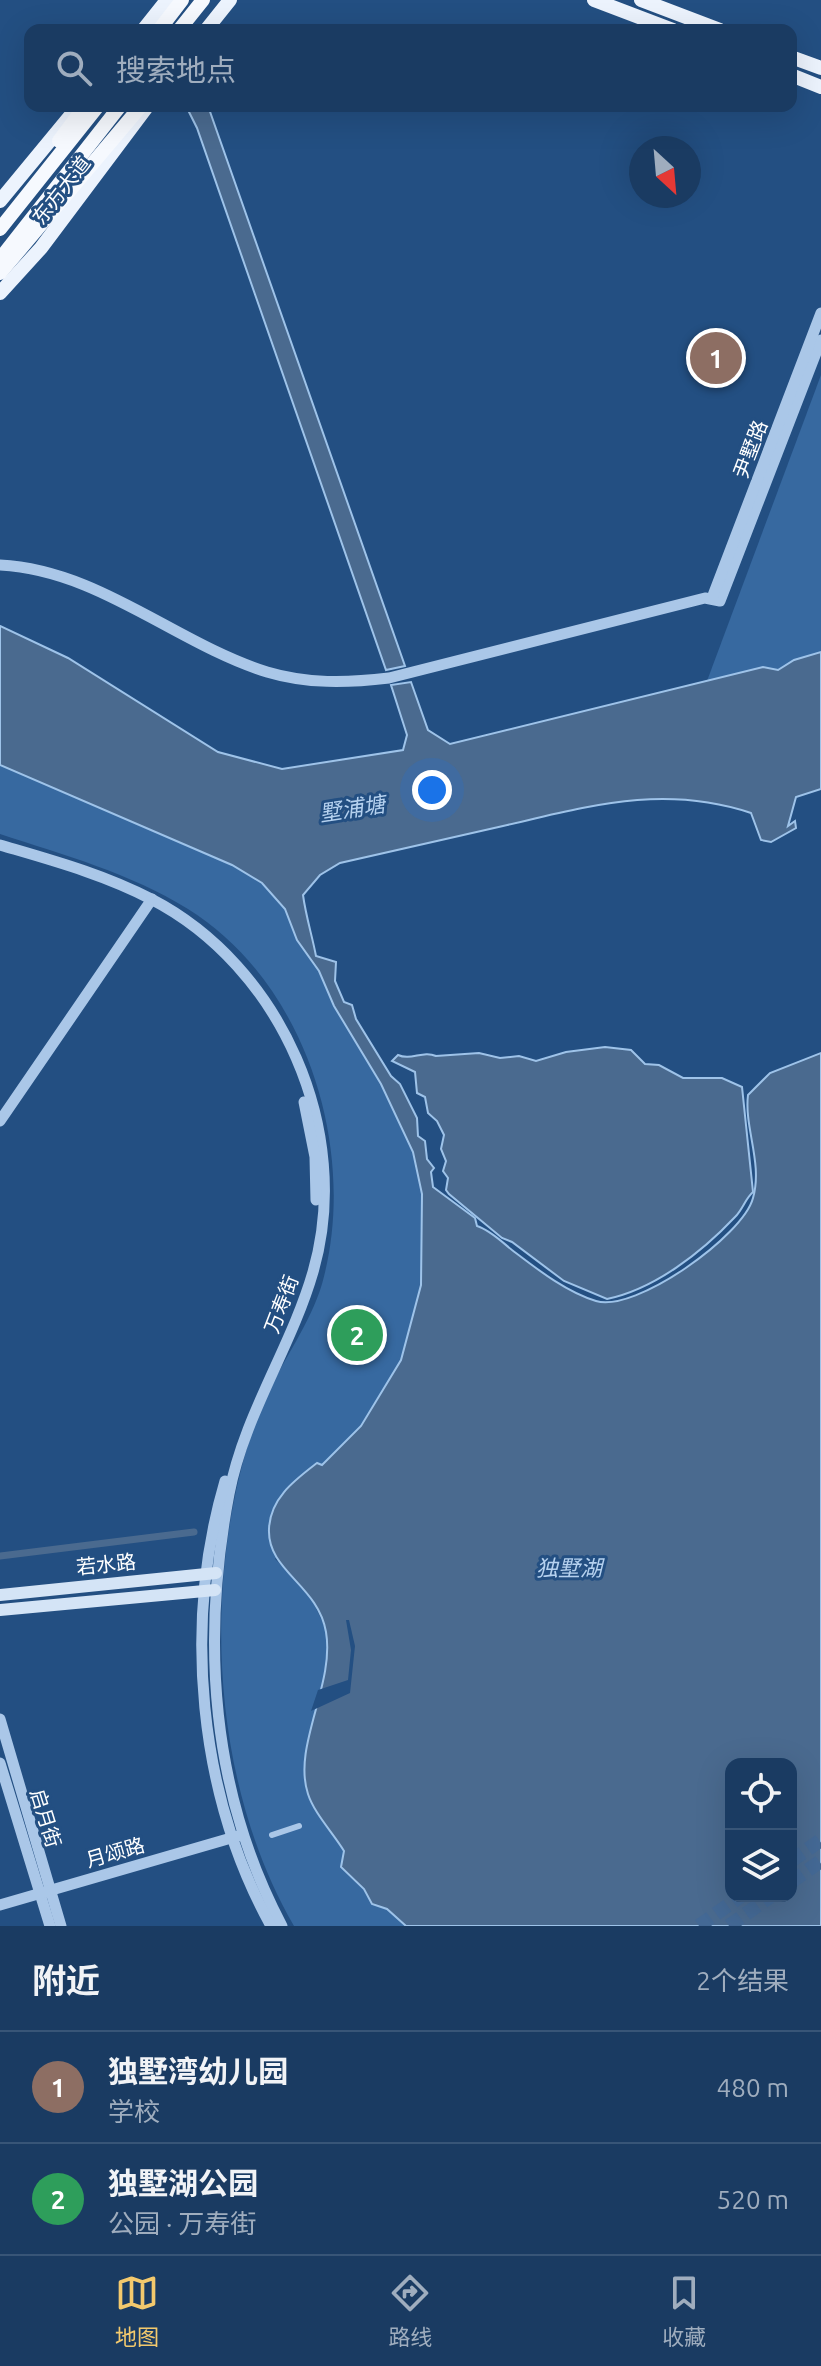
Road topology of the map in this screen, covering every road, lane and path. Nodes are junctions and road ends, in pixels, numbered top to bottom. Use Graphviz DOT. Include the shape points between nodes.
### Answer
graph roads {
  1 [pos="167,0"];
  2 [pos="182,0"];
  3 [pos="203,0"];
  4 [pos="230,0"];
  5 [pos="594,0"];
  6 [pos="641,0"];
  7 [pos="148,24"];
  8 [pos="164,24"];
  9 [pos="184,24"];
  10 [pos="211,24"];
  11 [pos="657,24"];
  12 [pos="704,24"];
  13 [pos="797,59"];
  14 [pos="821,68"];
  15 [pos="797,77"];
  16 [pos="821,87"];
  17 [pos="77,112"];
  18 [pos="78,112"];
  19 [pos="93,112"];
  20 [pos="115,112"];
  21 [pos="136,112"];
  22 [pos="143,112"];
  23 [pos="0,201"];
  24 [pos="2,227"];
  25 [pos="0,259"];
  26 [pos="0,273"];
  27 [pos="0,293"];
  28 [pos="821,313"];
  29 [pos="821,340"];
  30 [pos="0,565"];
  31 [pos="716,599"];
  32 [pos="0,845"];
  33 [pos="0,852"];
  34 [pos="150,902"];
  35 [pos="0,1121"];
  36 [pos="210,1574"];
  37 [pos="208,1590"];
  38 [pos="0,1595"];
  39 [pos="0,1610"];
  40 [pos="0,1719"];
  41 [pos="0,1763"];
  42 [pos="299,1826"];
  43 [pos="272,1835"];
  44 [pos="236,1837"];
  45 [pos="45,1892"];
  46 [pos="0,1905"];
  47 [pos="50,1926"];
  48 [pos="61,1926"];
  49 [pos="271,1926"];
  50 [pos="282,1926"];
  1 -- 7 [label="main road"];
  2 -- 8 [label="highway"];
  3 -- 9 [label="highway"];
  4 -- 10 [label="main road"];
  5 -- 11 [label="main road"];
  6 -- 12 [label="main road"];
  13 -- 14 [label="main road"];
  15 -- 16 [label="main road"];
  17 -- 23 [label="main road, 东方大道"];
  18 -- 24 [label="highway"];
  19 -- 24 [label="highway"];
  20 -- 25 [label="highway"];
  21 -- 26 [label="highway"];
  22 -- 27 [label="main road, 东方大道" via="41,248"];
  28 -- 31 [label="street, 尹墅路"];
  29 -- 31 [label="street, 尹墅路"];
  30 -- 31 [label="street" via="83,583 268,672 343,684 389,678"];
  32 -- 34 [label="street, 万寿街" via="83,869"];
  33 -- 34 [label="street, 万寿街"];
  34 -- 35 [label="street"];
  34 -- 36 [label="street, 万寿街" via="215,952 269,1020 294,1070 315,1157 316,1220 307,1272 232,1456"];
  36 -- 37 [label="street, 万寿街"];
  36 -- 38 [label="main road, 若水路"];
  37 -- 39 [label="main road, 若水路"];
  37 -- 44 [label="street, 万寿街" via="208,1724"];
  40 -- 45 [label="street, 启月街"];
  41 -- 45 [label="street, 启月街"];
  42 -- 43 [label="street"];
  44 -- 45 [label="street, 月颂路"];
  44 -- 49 [label="street, 万寿街"];
  44 -- 50 [label="street, 万寿街"];
  45 -- 46 [label="street, 月颂路"];
  45 -- 47 [label="street, 启月街"];
  45 -- 48 [label="street, 启月街"];
}
